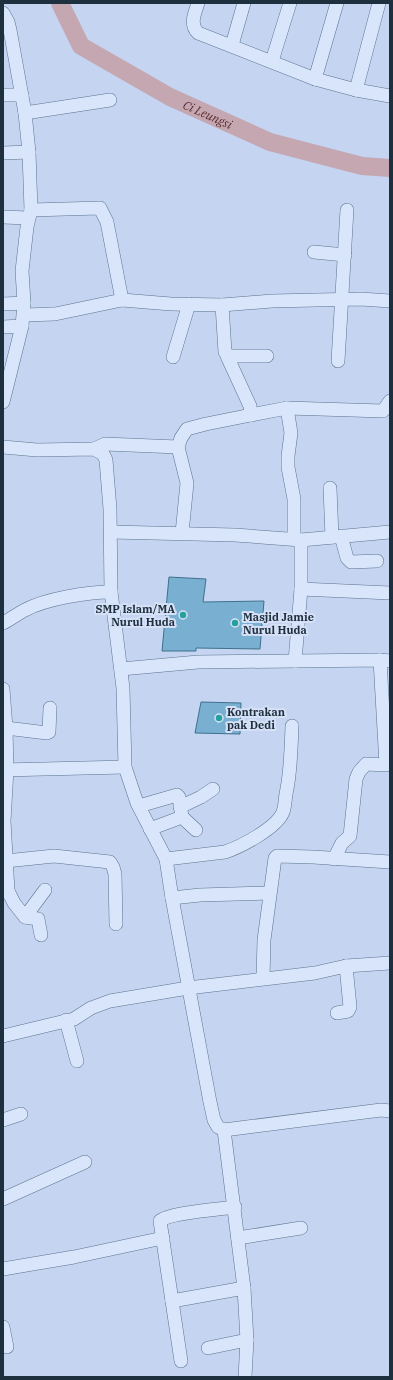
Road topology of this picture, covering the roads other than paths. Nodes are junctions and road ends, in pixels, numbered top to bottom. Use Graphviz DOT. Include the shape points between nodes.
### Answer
graph roads {
  1 [pos="198,3"];
  2 [pos="244,3"];
  3 [pos="290,3"];
  4 [pos="337,3"];
  5 [pos="379,3"];
  6 [pos="3,13"];
  7 [pos="232,46"];
  8 [pos="272,61"];
  9 [pos="315,79"];
  10 [pos="356,90"];
  11 [pos="3,95"];
  12 [pos="22,95"];
  13 [pos="390,96"];
  14 [pos="110,100"];
  15 [pos="25,113"];
  16 [pos="29,152"];
  17 [pos="3,153"];
  18 [pos="347,210"];
  19 [pos="29,214"];
  20 [pos="3,217"];
  21 [pos="314,252"];
  22 [pos="345,255"];
  23 [pos="342,299"];
  24 [pos="122,300"];
  25 [pos="390,301"];
  26 [pos="3,304"];
  27 [pos="189,304"];
  28 [pos="222,305"];
  29 [pos="23,315"];
  30 [pos="3,327"];
  31 [pos="227,356"];
  32 [pos="267,356"];
  33 [pos="173,357"];
  34 [pos="338,361"];
  35 [pos="3,402"];
  36 [pos="287,408"];
  37 [pos="388,408"];
  38 [pos="252,415"];
  39 [pos="3,447"];
  40 [pos="178,447"];
  41 [pos="94,449"];
  42 [pos="330,488"];
  43 [pos="110,532"];
  44 [pos="390,532"];
  45 [pos="182,533"];
  46 [pos="337,536"];
  47 [pos="297,539"];
  48 [pos="377,560"];
  49 [pos="301,589"];
  50 [pos="111,592"];
  51 [pos="390,593"];
  52 [pos="3,623"];
  53 [pos="385,660"];
  54 [pos="295,661"];
  55 [pos="120,669"];
  56 [pos="3,688"];
  57 [pos="50,708"];
  58 [pos="292,726"];
  59 [pos="6,728"];
  60 [pos="388,765"];
  61 [pos="125,767"];
  62 [pos="5,770"];
  63 [pos="214,789"];
  64 [pos="138,806"];
  65 [pos="181,812"];
  66 [pos="150,829"];
  67 [pos="196,830"];
  68 [pos="166,859"];
  69 [pos="334,859"];
  70 [pos="6,861"];
  71 [pos="390,862"];
  72 [pos="45,890"];
  73 [pos="5,891"];
  74 [pos="269,893"];
  75 [pos="172,898"];
  76 [pos="25,917"];
  77 [pos="116,924"];
  78 [pos="41,935"];
  79 [pos="390,963"];
  80 [pos="346,966"];
  81 [pos="262,978"];
  82 [pos="188,988"];
  83 [pos="337,1013"];
  84 [pos="66,1020"];
  85 [pos="3,1036"];
  86 [pos="77,1061"];
  87 [pos="390,1111"];
  88 [pos="21,1114"];
  89 [pos="3,1120"];
  90 [pos="224,1130"];
  91 [pos="85,1162"];
  92 [pos="3,1199"];
  93 [pos="235,1207"];
  94 [pos="301,1228"];
  95 [pos="163,1238"];
  96 [pos="238,1238"];
  97 [pos="3,1269"];
  98 [pos="244,1288"];
  99 [pos="172,1301"];
  100 [pos="3,1327"];
  101 [pos="247,1340"];
  102 [pos="8,1347"];
  103 [pos="208,1348"];
  104 [pos="181,1361"];
  105 [pos="245,1377"];
  1 -- 7 [label="street" via="193,18 195,30"];
  2 -- 7 [label="street"];
  3 -- 8 [label="street"];
  4 -- 9 [label="street"];
  5 -- 10 [label="street"];
  6 -- 12 [label="street" via="10,30"];
  7 -- 8 [label="street"];
  8 -- 9 [label="street"];
  9 -- 10 [label="street"];
  10 -- 13 [label="street"];
  11 -- 12 [label="street"];
  12 -- 15 [label="street"];
  14 -- 15 [label="street"];
  15 -- 16 [label="street"];
  16 -- 17 [label="street"];
  16 -- 19 [label="street"];
  18 -- 22 [label="street"];
  19 -- 20 [label="street"];
  19 -- 24 [label="street" via="100,208 107,222"];
  19 -- 29 [label="street" via="22,271"];
  21 -- 22 [label="street"];
  22 -- 23 [label="street"];
  23 -- 25 [label="street"];
  23 -- 28 [label="street" via="272,300"];
  23 -- 34 [label="street"];
  24 -- 27 [label="street"];
  24 -- 29 [label="street" via="55,314"];
  26 -- 29 [label="street"];
  27 -- 28 [label="street"];
  27 -- 33 [label="street"];
  28 -- 31 [label="street"];
  29 -- 30 [label="street"];
  29 -- 35 [label="street"];
  31 -- 32 [label="street"];
  31 -- 38 [label="street"];
  36 -- 37 [label="street"];
  36 -- 38 [label="street"];
  36 -- 47 [label="street" via="292,433 288,467"];
  38 -- 40 [label="street" via="187,429"];
  39 -- 41 [label="street" via="36,450"];
  40 -- 41 [label="street" via="105,444"];
  40 -- 45 [label="street" via="187,483"];
  41 -- 43 [label="street" via="103,454 106,460"];
  42 -- 46 [label="street"];
  43 -- 45 [label="street"];
  43 -- 50 [label="street"];
  44 -- 46 [label="street"];
  45 -- 47 [label="street"];
  46 -- 47 [label="street"];
  46 -- 48 [label="street" via="350,562"];
  47 -- 49 [label="street"];
  49 -- 51 [label="street"];
  49 -- 54 [label="street"];
  50 -- 52 [label="street" via="90,592 36,605"];
  50 -- 55 [label="street"];
  53 -- 54 [label="street"];
  53 -- 60 [label="street"];
  54 -- 55 [label="street" via="198,662"];
  55 -- 61 [label="street" via="124,704"];
  56 -- 59 [label="street"];
  57 -- 59 [label="street" via="47,733"];
  58 -- 68 [label="street" via="291,771 283,812 276,821 249,842 233,849"];
  59 -- 62 [label="street"];
  60 -- 69 [label="street" via="366,764 359,772 350,836 342,843"];
  61 -- 62 [label="street"];
  61 -- 64 [label="street"];
  62 -- 70 [label="street"];
  63 -- 65 [label="street"];
  64 -- 65 [label="street" via="176,795 179,797"];
  64 -- 66 [label="street"];
  65 -- 66 [label="street"];
  65 -- 67 [label="street"];
  66 -- 68 [label="street"];
  68 -- 75 [label="street"];
  69 -- 71 [label="street"];
  69 -- 74 [label="street" via="276,857"];
  70 -- 73 [label="street"];
  70 -- 77 [label="street" via="54,856 110,862 115,874"];
  72 -- 76 [label="street"];
  73 -- 76 [label="street"];
  74 -- 75 [label="street"];
  74 -- 81 [label="street"];
  75 -- 82 [label="street"];
  76 -- 78 [label="street" via="38,919"];
  79 -- 80 [label="street"];
  80 -- 81 [label="street" via="315,973"];
  80 -- 83 [label="street" via="350,1009"];
  81 -- 82 [label="street"];
  82 -- 84 [label="street" via="110,1001 74,1019"];
  82 -- 90 [label="street" via="214,1120 218,1127"];
  84 -- 85 [label="street"];
  84 -- 86 [label="street"];
  87 -- 90 [label="street" via="381,1110"];
  88 -- 89 [label="street"];
  90 -- 93 [label="street"];
  91 -- 92 [label="street"];
  93 -- 95 [label="street" via="162,1219 160,1223"];
  93 -- 96 [label="street"];
  94 -- 96 [label="street"];
  95 -- 97 [label="street"];
  95 -- 99 [label="street"];
  96 -- 98 [label="street"];
  98 -- 99 [label="street"];
  98 -- 101 [label="street"];
  99 -- 104 [label="street"];
  100 -- 102 [label="street"];
  101 -- 103 [label="street"];
  101 -- 105 [label="street"];
}
